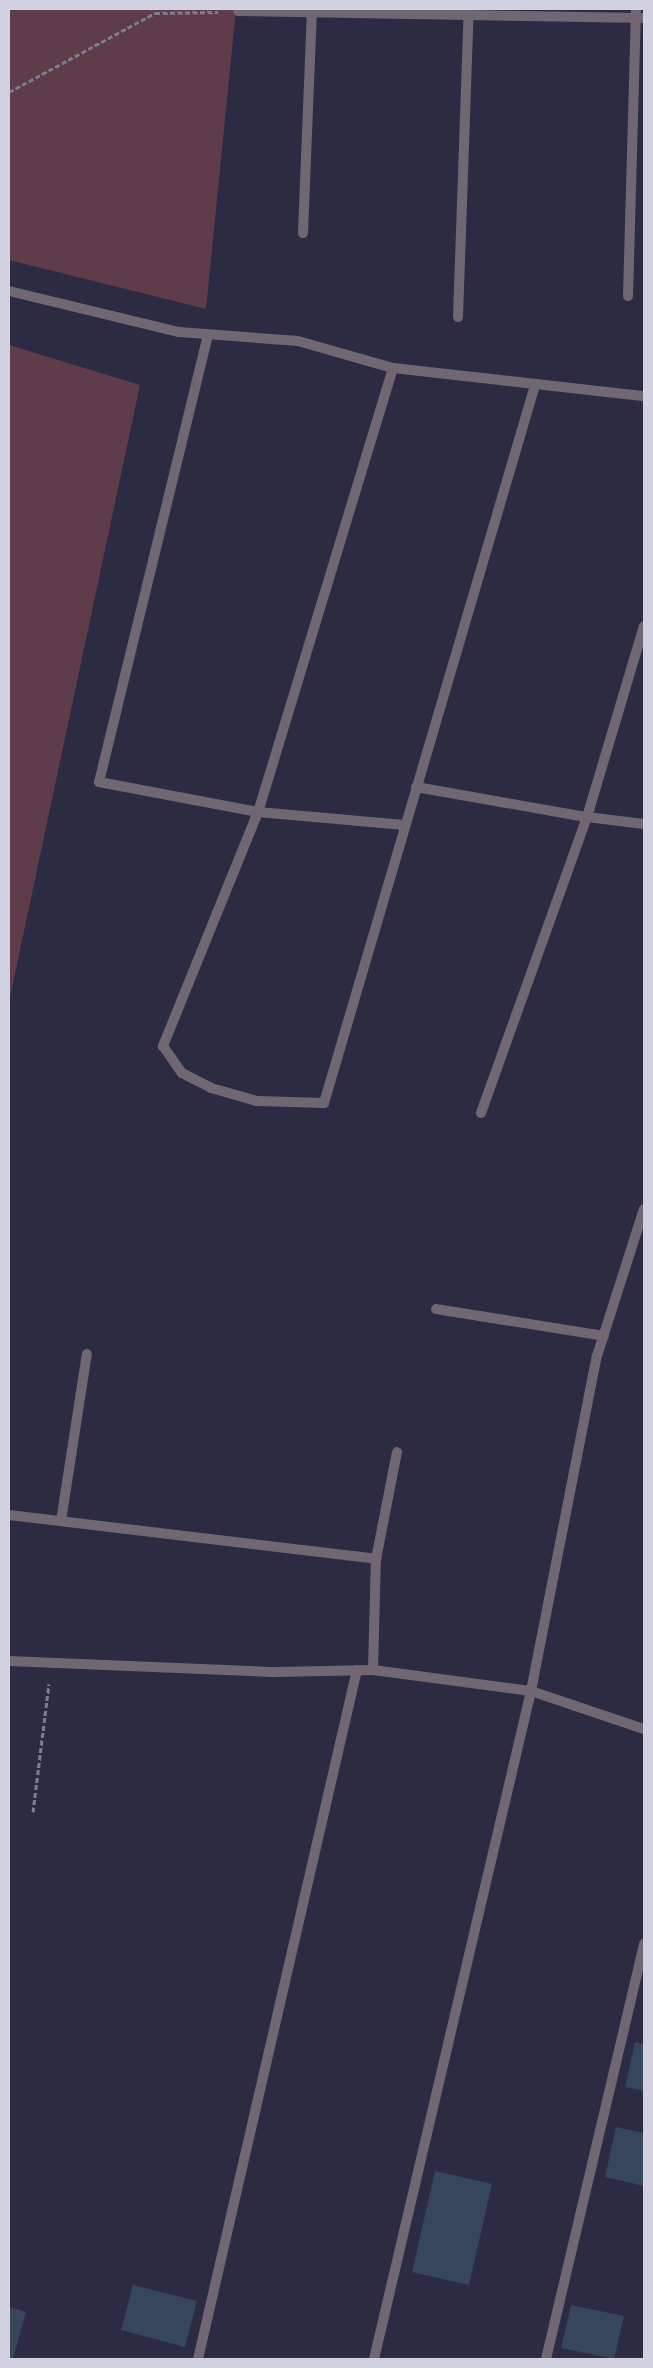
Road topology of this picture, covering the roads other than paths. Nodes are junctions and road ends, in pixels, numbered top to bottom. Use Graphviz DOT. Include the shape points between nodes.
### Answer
graph roads {
  1 [pos="312,10"];
  2 [pos="469,10"];
  3 [pos="238,11"];
  4 [pos="639,15"];
  5 [pos="303,233"];
  6 [pos="9,291"];
  7 [pos="628,296"];
  8 [pos="458,317"];
  9 [pos="208,335"];
  10 [pos="393,368"];
  11 [pos="535,384"];
  12 [pos="644,396"];
  13 [pos="644,626"];
  14 [pos="416,787"];
  15 [pos="258,812"];
  16 [pos="588,817"];
  17 [pos="644,824"];
  18 [pos="404,826"];
  19 [pos="481,1113"];
  20 [pos="644,1209"];
  21 [pos="436,1309"];
  22 [pos="604,1336"];
  23 [pos="87,1354"];
  24 [pos="397,1452"];
  25 [pos="9,1515"];
  26 [pos="61,1521"];
  27 [pos="376,1559"];
  28 [pos="9,1661"];
  29 [pos="358,1670"];
  30 [pos="373,1670"];
  31 [pos="532,1691"];
  32 [pos="644,1729"];
  33 [pos="644,1943"];
  34 [pos="198,2359"];
  35 [pos="374,2359"];
  36 [pos="546,2359"];
  1 -- 2 [label="street"];
  1 -- 3 [label="street"];
  1 -- 5 [label="street"];
  2 -- 4 [label="street"];
  2 -- 8 [label="street"];
  4 -- 7 [label="street"];
  6 -- 9 [label="street" via="149,326"];
  9 -- 10 [label="street" via="298,341"];
  9 -- 15 [label="street" via="99,782"];
  10 -- 11 [label="street"];
  10 -- 15 [label="street"];
  11 -- 12 [label="street"];
  11 -- 14 [label="street"];
  13 -- 16 [label="street"];
  14 -- 16 [label="street"];
  14 -- 18 [label="street"];
  15 -- 18 [label="street"];
  15 -- 18 [label="street" via="163,1046 182,1073 211,1088 257,1101 324,1103"];
  16 -- 17 [label="street"];
  16 -- 19 [label="street"];
  20 -- 22 [label="street"];
  21 -- 22 [label="street"];
  22 -- 31 [label="street"];
  23 -- 26 [label="street"];
  24 -- 27 [label="street"];
  25 -- 26 [label="street"];
  26 -- 27 [label="street"];
  27 -- 30 [label="street"];
  28 -- 29 [label="street" via="276,1672"];
  29 -- 30 [label="street"];
  29 -- 34 [label="street"];
  30 -- 31 [label="street"];
  31 -- 32 [label="street"];
  31 -- 35 [label="street"];
  33 -- 36 [label="street"];
}
